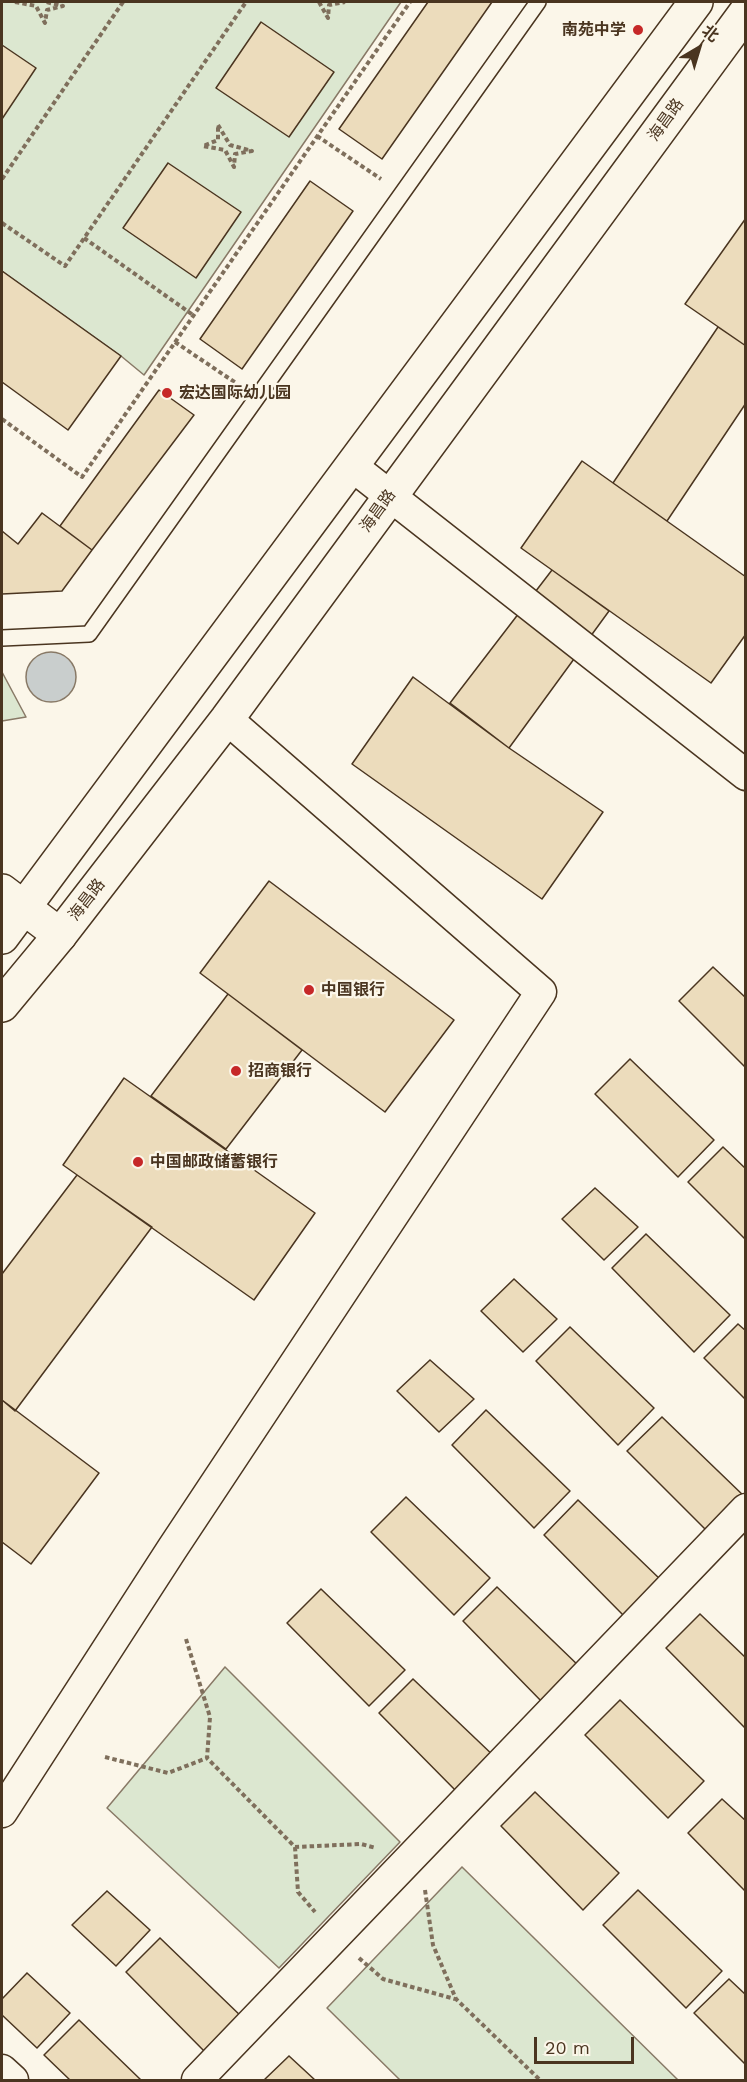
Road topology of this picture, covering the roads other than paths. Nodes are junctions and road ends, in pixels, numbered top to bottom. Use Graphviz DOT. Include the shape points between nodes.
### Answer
graph roads {
  1 [pos="538,2"];
  2 [pos="696,2"];
  3 [pos="746,12"];
  4 [pos="352,466"];
  5 [pos="390,495"];
  6 [pos="2,638"];
  7 [pos="227,719"];
  8 [pos="746,775"];
  9 [pos="13,900"];
  10 [pos="60,935"];
  11 [pos="2,937"];
  12 [pos="2,1005"];
  13 [pos="746,1509"];
  14 [pos="2,1812"];
  15 [pos="2,2070"];
  16 [pos="13,2080"];
  17 [pos="197,2080"];
  1 -- 6 [label="lane" via="89,634"];
  2 -- 4 [label="main road"];
  3 -- 5 [label="main road, 海昌路"];
  4 -- 5 [label="street"];
  4 -- 9 [label="main road"];
  5 -- 7 [label="main road, 海昌路"];
  5 -- 8 [label="street"];
  7 -- 10 [label="main road, 海昌路"];
  7 -- 14 [label="street" via="541,992"];
  9 -- 10 [label="main road"];
  9 -- 11 [label="main road"];
  10 -- 12 [label="main road, 海昌路"];
  13 -- 17 [label="street"];
  15 -- 16 [label="street"];
}
